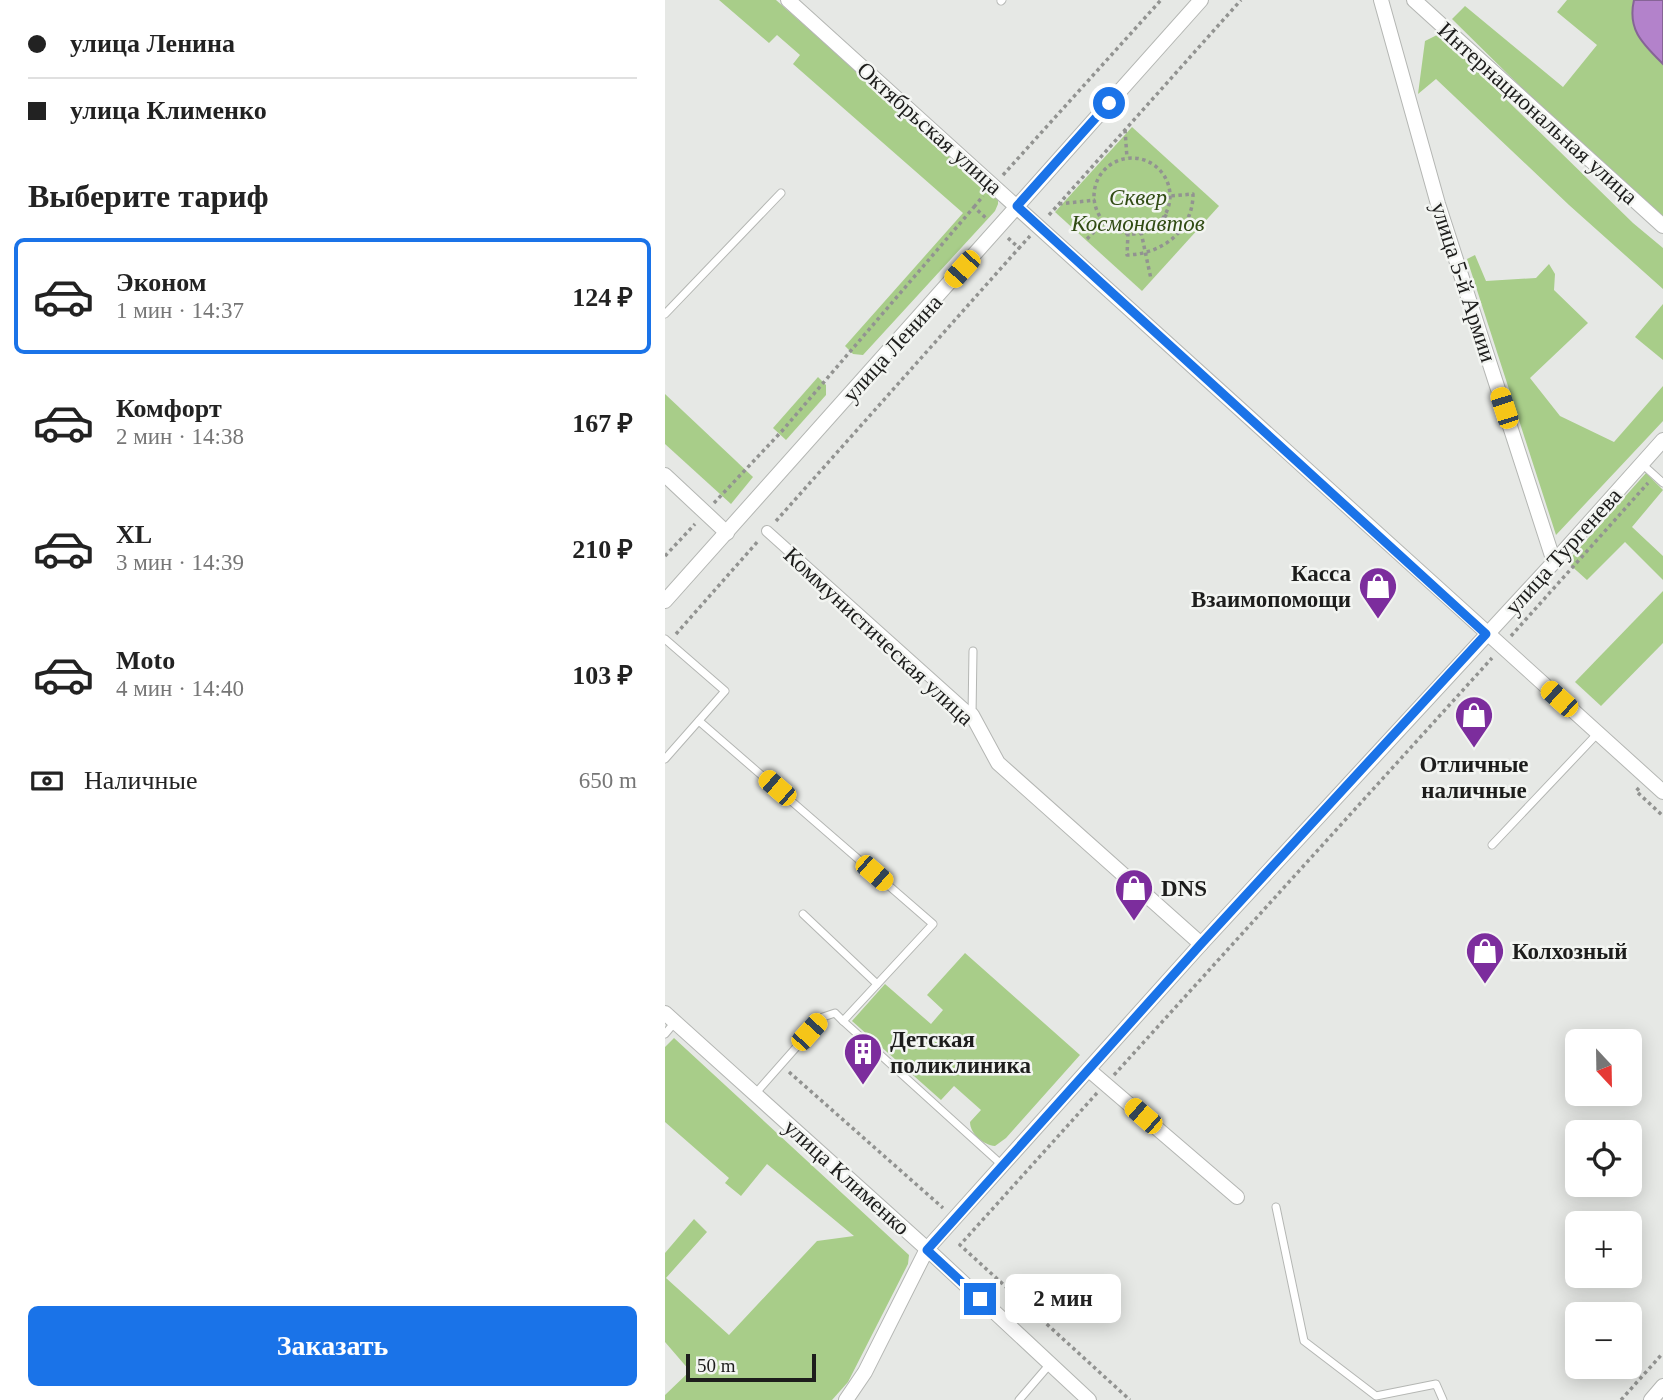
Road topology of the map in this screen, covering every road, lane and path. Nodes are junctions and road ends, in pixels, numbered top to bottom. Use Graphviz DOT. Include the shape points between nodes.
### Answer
graph roads {
  1 [pos="788,0"];
  2 [pos="1161,0"];
  3 [pos="1201,0"];
  4 [pos="1381,0"];
  5 [pos="1414,0"];
  6 [pos="1125,130"];
  7 [pos="1127,158"];
  8 [pos="1096,162"];
  9 [pos="1105,170"];
  10 [pos="994,184"];
  11 [pos="781,193"];
  12 [pos="1170,196"];
  13 [pos="1095,200"];
  14 [pos="1059,204"];
  15 [pos="1017,206"];
  16 [pos="974,207"];
  17 [pos="1164,215"];
  18 [pos="1105,221"];
  19 [pos="1663,226"];
  20 [pos="1183,227"];
  21 [pos="1141,232"];
  22 [pos="1128,233"];
  23 [pos="1087,239"];
  24 [pos="1019,248"];
  25 [pos="1145,253"];
  26 [pos="1151,279"];
  27 [pos="665,314"];
  28 [pos="1663,440"];
  29 [pos="1641,464"];
  30 [pos="665,475"];
  31 [pos="1655,476"];
  32 [pos="1663,483"];
  33 [pos="767,531"];
  34 [pos="727,533"];
  35 [pos="1554,562"];
  36 [pos="665,601"];
  37 [pos="1486,634"];
  38 [pos="667,641"];
  39 [pos="1501,647"];
  40 [pos="973,650"];
  41 [pos="972,715"];
  42 [pos="699,720"];
  43 [pos="1598,733"];
  44 [pos="665,759"];
  45 [pos="1663,792"];
  46 [pos="1492,845"];
  47 [pos="803,914"];
  48 [pos="1201,944"];
  49 [pos="877,984"];
  50 [pos="670,1018"];
  51 [pos="843,1021"];
  52 [pos="665,1034"];
  53 [pos="781,1064"];
  54 [pos="1089,1070"];
  55 [pos="1105,1084"];
  56 [pos="755,1094"];
  57 [pos="1003,1166"];
  58 [pos="1237,1197"];
  59 [pos="1276,1207"];
  60 [pos="955,1219"];
  61 [pos="927,1250"];
  62 [pos="1663,1353"];
  63 [pos="1050,1364"];
  64 [pos="1663,1386"];
  65 [pos="846,1400"];
  66 [pos="1019,1400"];
  67 [pos="1089,1400"];
  68 [pos="1131,1400"];
  69 [pos="1443,1400"];
  70 [pos="1621,1400"];
  71 [pos="1651,1400"];
  1 -- 10 [label="street, Октябрьская улица"];
  2 -- 10 [label="path"];
  3 -- 15 [label="street, улица Ленина"];
  4 -- 35 [label="street, улица 5-й Армии" via="1438,204"];
  5 -- 19 [label="street, Интернациональная улица"];
  6 -- 7 [label="path"];
  7 -- 9 [label="path"];
  7 -- 12 [label="path" via="1141,159 1160,170"];
  8 -- 9 [label="path"];
  9 -- 13 [label="path" via="1095,187"];
  10 -- 15 [label="street, Октябрьская улица"];
  10 -- 16 [label="path"];
  11 -- 27 [label="lane"];
  12 -- 17 [label="path"];
  12 -- 20 [label="path" via="1193,194"];
  13 -- 14 [label="path"];
  13 -- 18 [label="path"];
  15 -- 34 [label="street, улица Ленина"];
  15 -- 37 [label="street, Октябрьская улица"];
  17 -- 20 [label="path"];
  17 -- 21 [label="path"];
  18 -- 22 [label="path"];
  18 -- 23 [label="path"];
  20 -- 25 [label="path" via="1171,241"];
  21 -- 22 [label="path"];
  21 -- 25 [label="path"];
  22 -- 25 [label="path" via="1127,255"];
  24 -- 33 [label="path"];
  25 -- 26 [label="path"];
  28 -- 29 [label="street, улица Тургенева"];
  29 -- 31 [label="lane"];
  29 -- 35 [label="street, улица Тургенева"];
  30 -- 34 [label="street"];
  31 -- 32 [label="lane"];
  31 -- 39 [label="path"];
  33 -- 38 [label="path"];
  33 -- 41 [label="street, Коммунистическая улица"];
  34 -- 36 [label="street, улица Ленина"];
  35 -- 37 [label="street, улица Тургенева"];
  37 -- 39 [label="street, Октябрьская улица"];
  37 -- 48 [label="street, улица Тургенева"];
  38 -- 42 [label="lane" via="725,691"];
  39 -- 43 [label="street, Октябрьская улица"];
  39 -- 55 [label="path"];
  40 -- 41 [label="lane"];
  41 -- 48 [label="street, Коммунистическая улица" via="998,763"];
  42 -- 44 [label="lane"];
  42 -- 49 [label="lane" via="933,924"];
  43 -- 45 [label="street, Октябрьская улица"];
  43 -- 46 [label="lane"];
  47 -- 49 [label="lane"];
  48 -- 54 [label="street, улица Тургенева"];
  49 -- 51 [label="lane"];
  50 -- 52 [label="lane"];
  50 -- 56 [label="street, улица Клименко"];
  51 -- 53 [label="lane" via="835,1013 823,1017"];
  51 -- 57 [label="lane"];
  53 -- 56 [label="lane"];
  53 -- 60 [label="path"];
  54 -- 55 [label="street"];
  54 -- 57 [label="street, улица Тургенева"];
  55 -- 58 [label="street"];
  55 -- 68 [label="path" via="960,1245"];
  56 -- 61 [label="street, улица Клименко"];
  57 -- 60 [label="street, улица Тургенева"];
  59 -- 69 [label="lane" via="1304,1341 1376,1396 1436,1384"];
  60 -- 61 [label="street, улица Тургенева"];
  61 -- 63 [label="street, улица Клименко"];
  61 -- 65 [label="street, улица Тургенева"];
  62 -- 70 [label="path"];
  63 -- 66 [label="lane"];
  63 -- 67 [label="street, улица Клименко"];
  64 -- 71 [label="street"];
}
